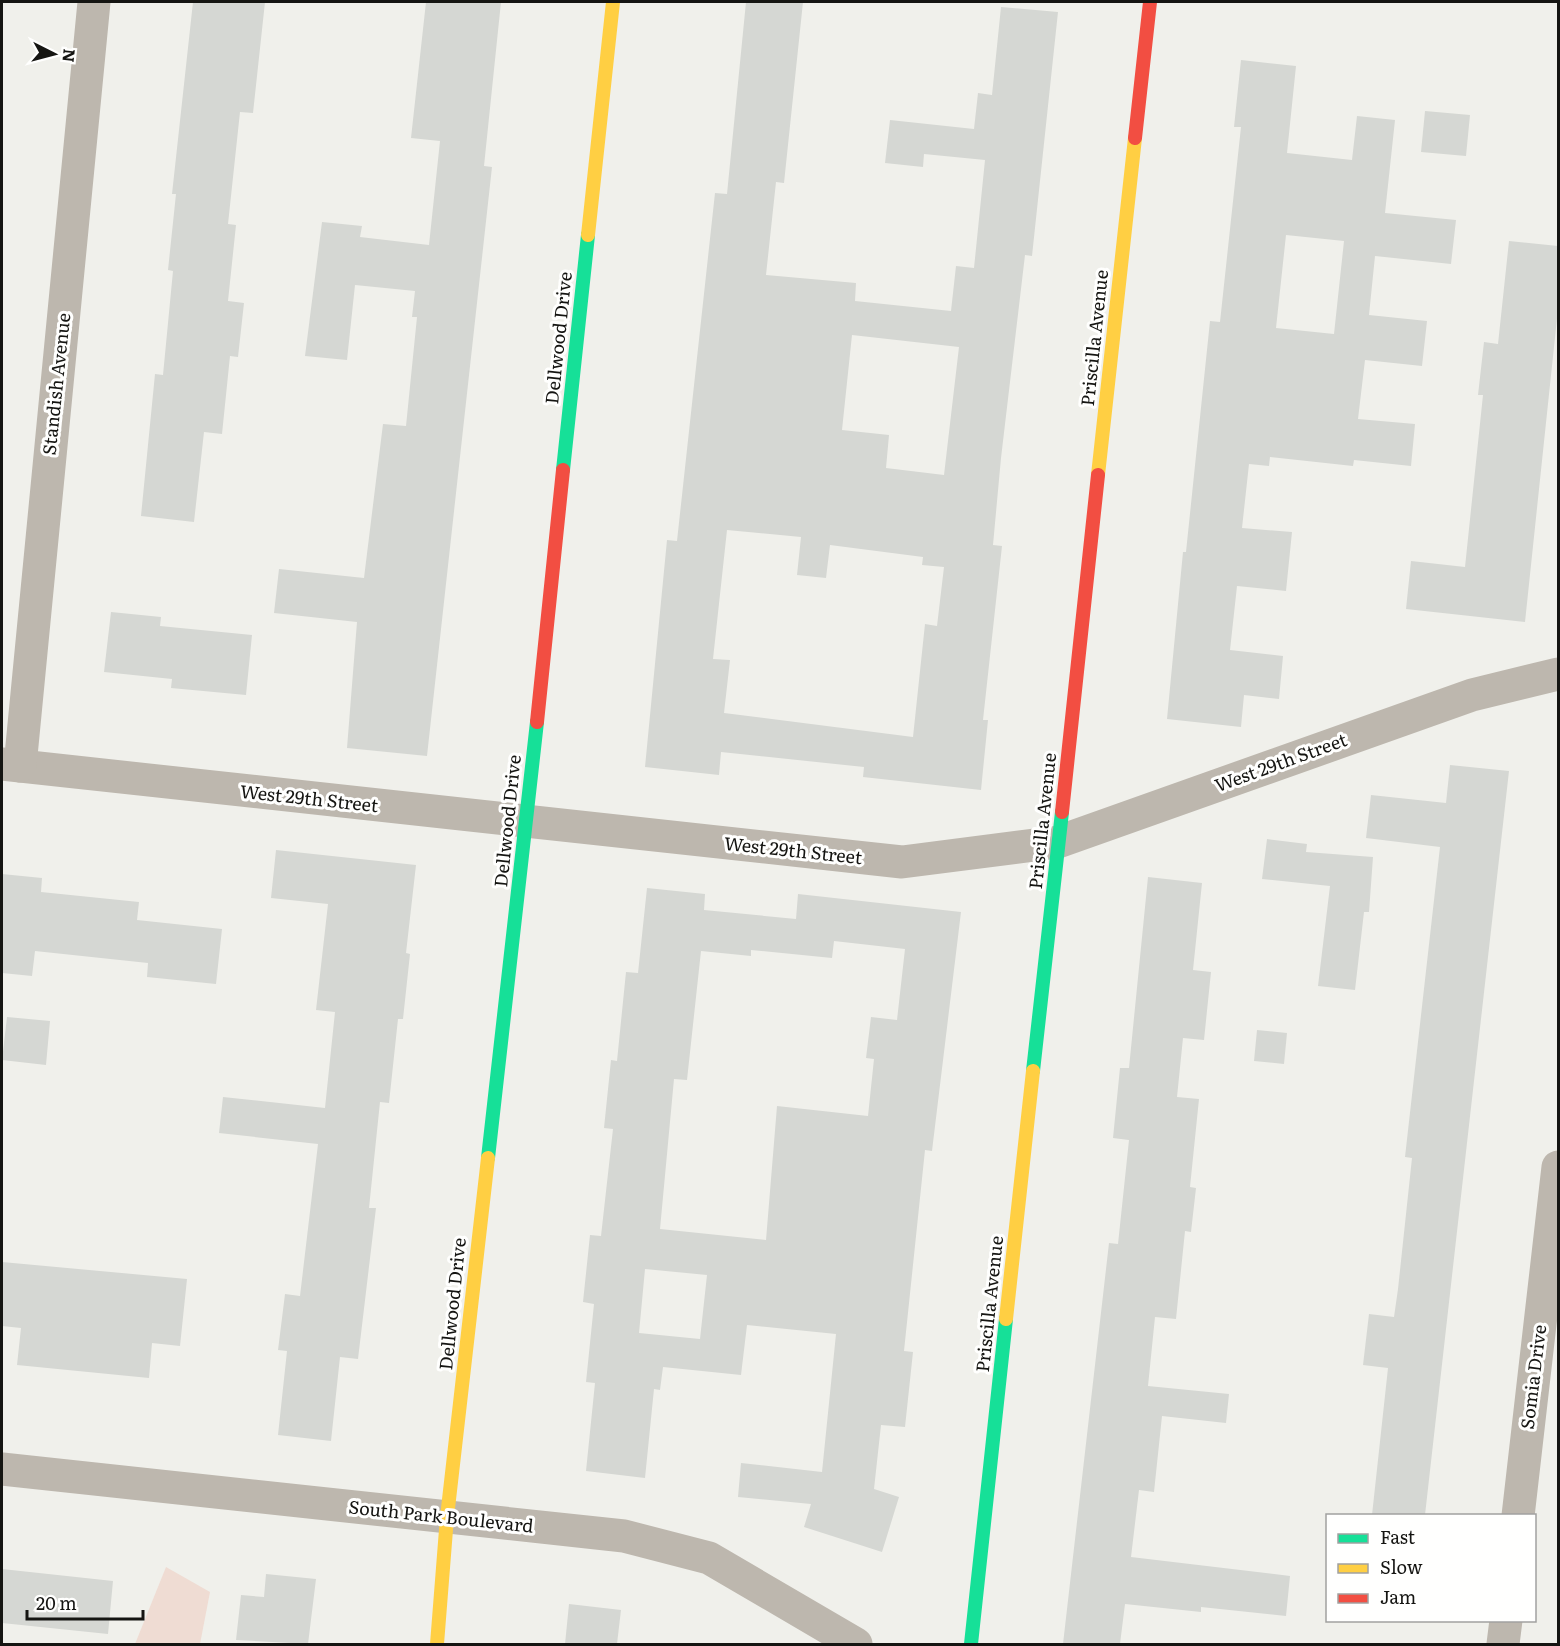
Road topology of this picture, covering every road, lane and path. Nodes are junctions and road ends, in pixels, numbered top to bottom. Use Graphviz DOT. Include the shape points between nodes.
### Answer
graph roads {
  1 [pos="94,2"];
  2 [pos="613,2"];
  3 [pos="1150,2"];
  4 [pos="1558,674"];
  5 [pos="11,765"];
  6 [pos="526,823"];
  7 [pos="1058,842"];
  8 [pos="1558,1167"];
  9 [pos="2,1469"];
  10 [pos="1518,1514"];
  11 [pos="447,1517"];
  12 [pos="1506,1622"];
  13 [pos="437,1644"];
  14 [pos="856,1644"];
  15 [pos="971,1644"];
  16 [pos="1503,1644"];
  1 -- 5 [label="street, Standish Avenue"];
  2 -- 6 [label="street, Dellwood Drive"];
  3 -- 7 [label="street, Priscilla Avenue"];
  4 -- 7 [label="street, West 29th Street" via="1472,695"];
  5 -- 6 [label="street, West 29th Street"];
  6 -- 7 [label="street, West 29th Street" via="902,862"];
  6 -- 11 [label="street, Dellwood Drive"];
  7 -- 15 [label="street, Priscilla Avenue"];
  8 -- 10 [label="street, Somia Drive"];
  9 -- 11 [label="street, South Park Boulevard"];
  11 -- 13 [label="street, Dellwood Drive"];
  11 -- 14 [label="street, South Park Boulevard" via="624,1536 709,1558"];
  12 -- 16 [label="street"];
}
